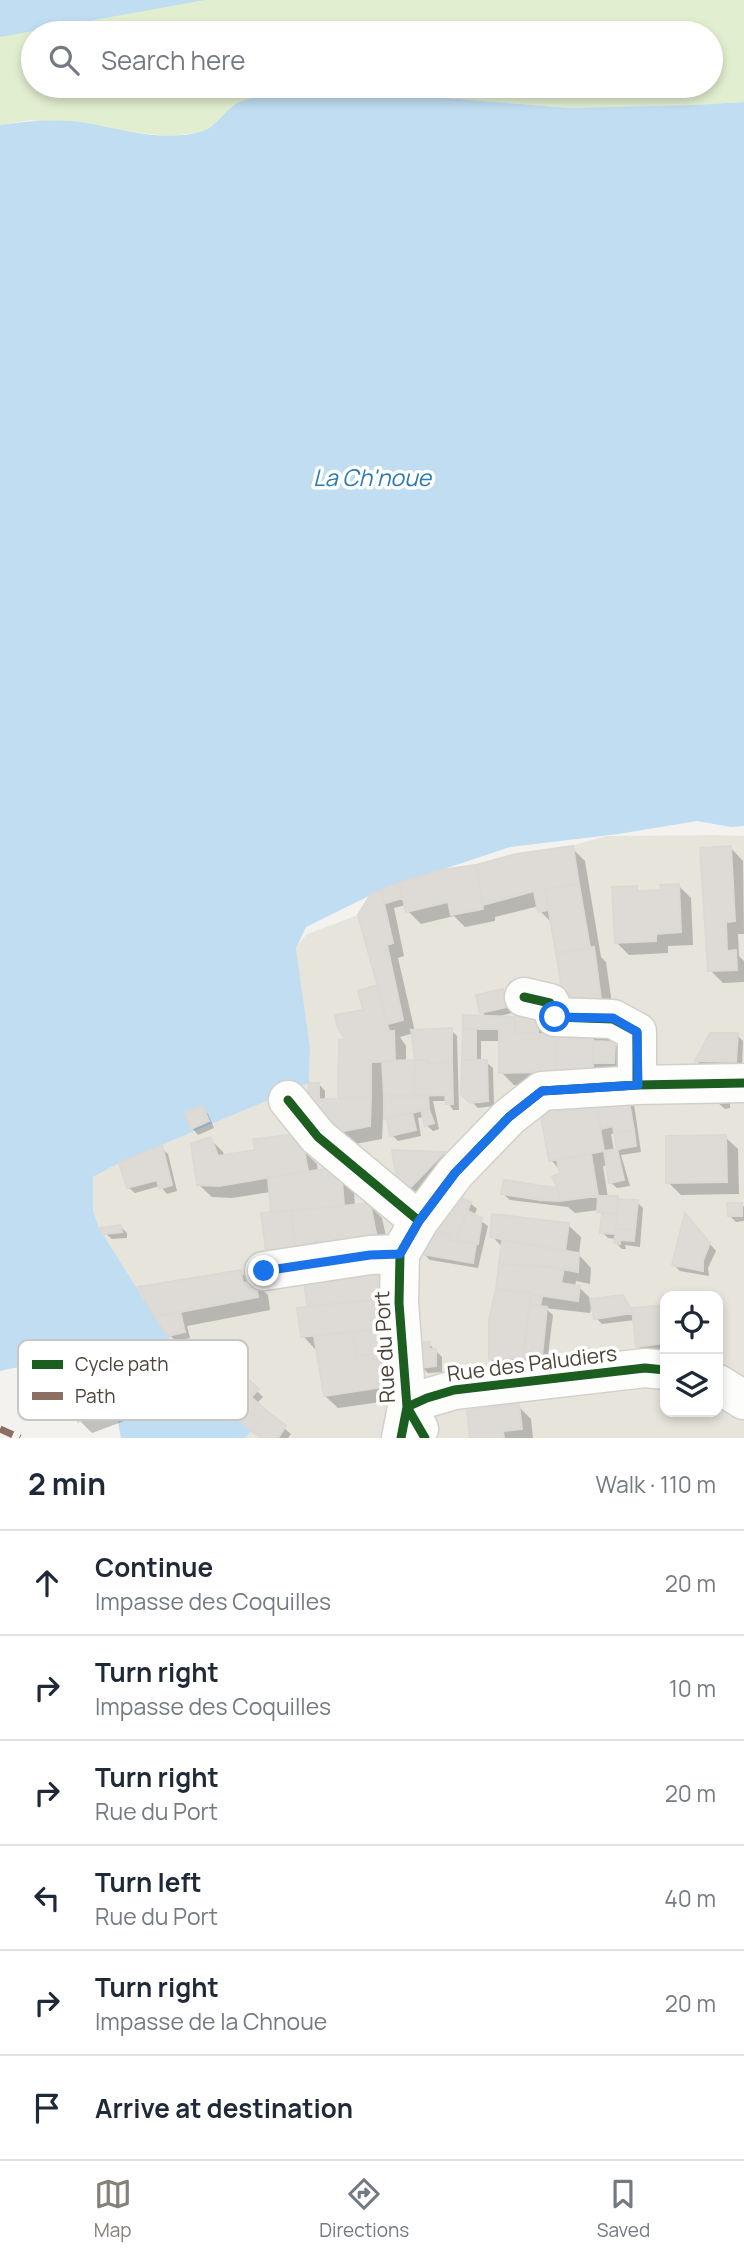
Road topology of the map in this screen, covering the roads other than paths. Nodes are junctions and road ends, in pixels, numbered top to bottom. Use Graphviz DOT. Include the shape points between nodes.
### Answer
graph roads {
  1 [pos="524,997"];
  2 [pos="744,1083"];
  3 [pos="638,1085"];
  4 [pos="288,1100"];
  5 [pos="419,1221"];
  6 [pos="400,1254"];
  7 [pos="264,1271"];
  8 [pos="660,1370"];
  9 [pos="723,1387"];
  10 [pos="744,1399"];
  11 [pos="411,1428"];
  1 -- 3 [label="street" via="550,1003 555,1017 613,1018 637,1032"];
  2 -- 3 [label="street, Rue du Port"];
  3 -- 5 [label="street, Rue du Port" via="542,1091 509,1117 455,1173"];
  4 -- 5 [label="street" via="318,1137"];
  5 -- 6 [label="street, Rue du Port"];
  6 -- 7 [label="street"];
  6 -- 11 [label="street, Rue du Port" via="399,1303"];
  8 -- 11 [label="street, Rue des Paludiers" via="454,1390 427,1398"];
  9 -- 10 [label="street"];
}
